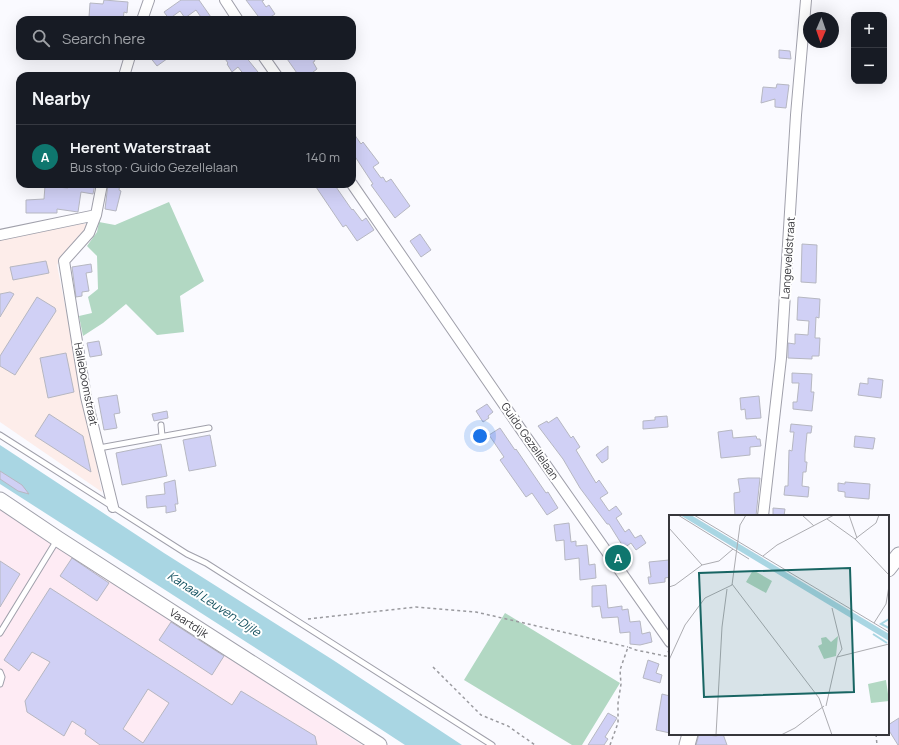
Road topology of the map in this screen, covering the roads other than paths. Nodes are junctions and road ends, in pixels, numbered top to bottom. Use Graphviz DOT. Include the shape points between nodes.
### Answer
graph roads {
  1 [pos="149,0"];
  2 [pos="225,0"];
  3 [pos="806,0"];
  4 [pos="143,16"];
  5 [pos="235,16"];
  6 [pos="129,60"];
  7 [pos="266,60"];
  8 [pos="125,72"];
  9 [pos="274,72"];
  10 [pos="101,188"];
  11 [pos="355,188"];
  12 [pos="96,216"];
  13 [pos="0,236"];
  14 [pos="160,425"];
  15 [pos="210,428"];
  16 [pos="0,435"];
  17 [pos="162,436"];
  18 [pos="99,448"];
  19 [pos="0,500"];
  20 [pos="113,507"];
  21 [pos="763,515"];
  22 [pos="58,539"];
  23 [pos="899,555"];
  24 [pos="889,568"];
  25 [pos="0,633"];
  26 [pos="669,641"];
  27 [pos="0,672"];
  28 [pos="0,684"];
  29 [pos="690,735"];
  30 [pos="379,745"];
  31 [pos="492,745"];
  32 [pos="687,745"];
  1 -- 4 [label="street"];
  2 -- 5 [label="street"];
  3 -- 21 [label="street, Langeveldstraat" via="796,115 782,358"];
  6 -- 8 [label="street"];
  7 -- 9 [label="street"];
  10 -- 12 [label="street"];
  11 -- 26 [label="street, Guido Gezellelaan"];
  12 -- 13 [label="street"];
  12 -- 18 [label="street, Halleboomstraat" via="89,233 64,261 86,397"];
  14 -- 17 [label="lane"];
  15 -- 17 [label="lane"];
  16 -- 20 [label="lane"];
  17 -- 18 [label="lane"];
  18 -- 20 [label="street, Halleboomstraat"];
  19 -- 22 [label="street, Vaartdijk"];
  20 -- 31 [label="lane" via="187,554 206,562"];
  22 -- 25 [label="lane"];
  22 -- 30 [label="street, Vaartdijk"];
  23 -- 24 [label="street"];
  27 -- 28 [label="lane"];
  29 -- 32 [label="street"];
}
